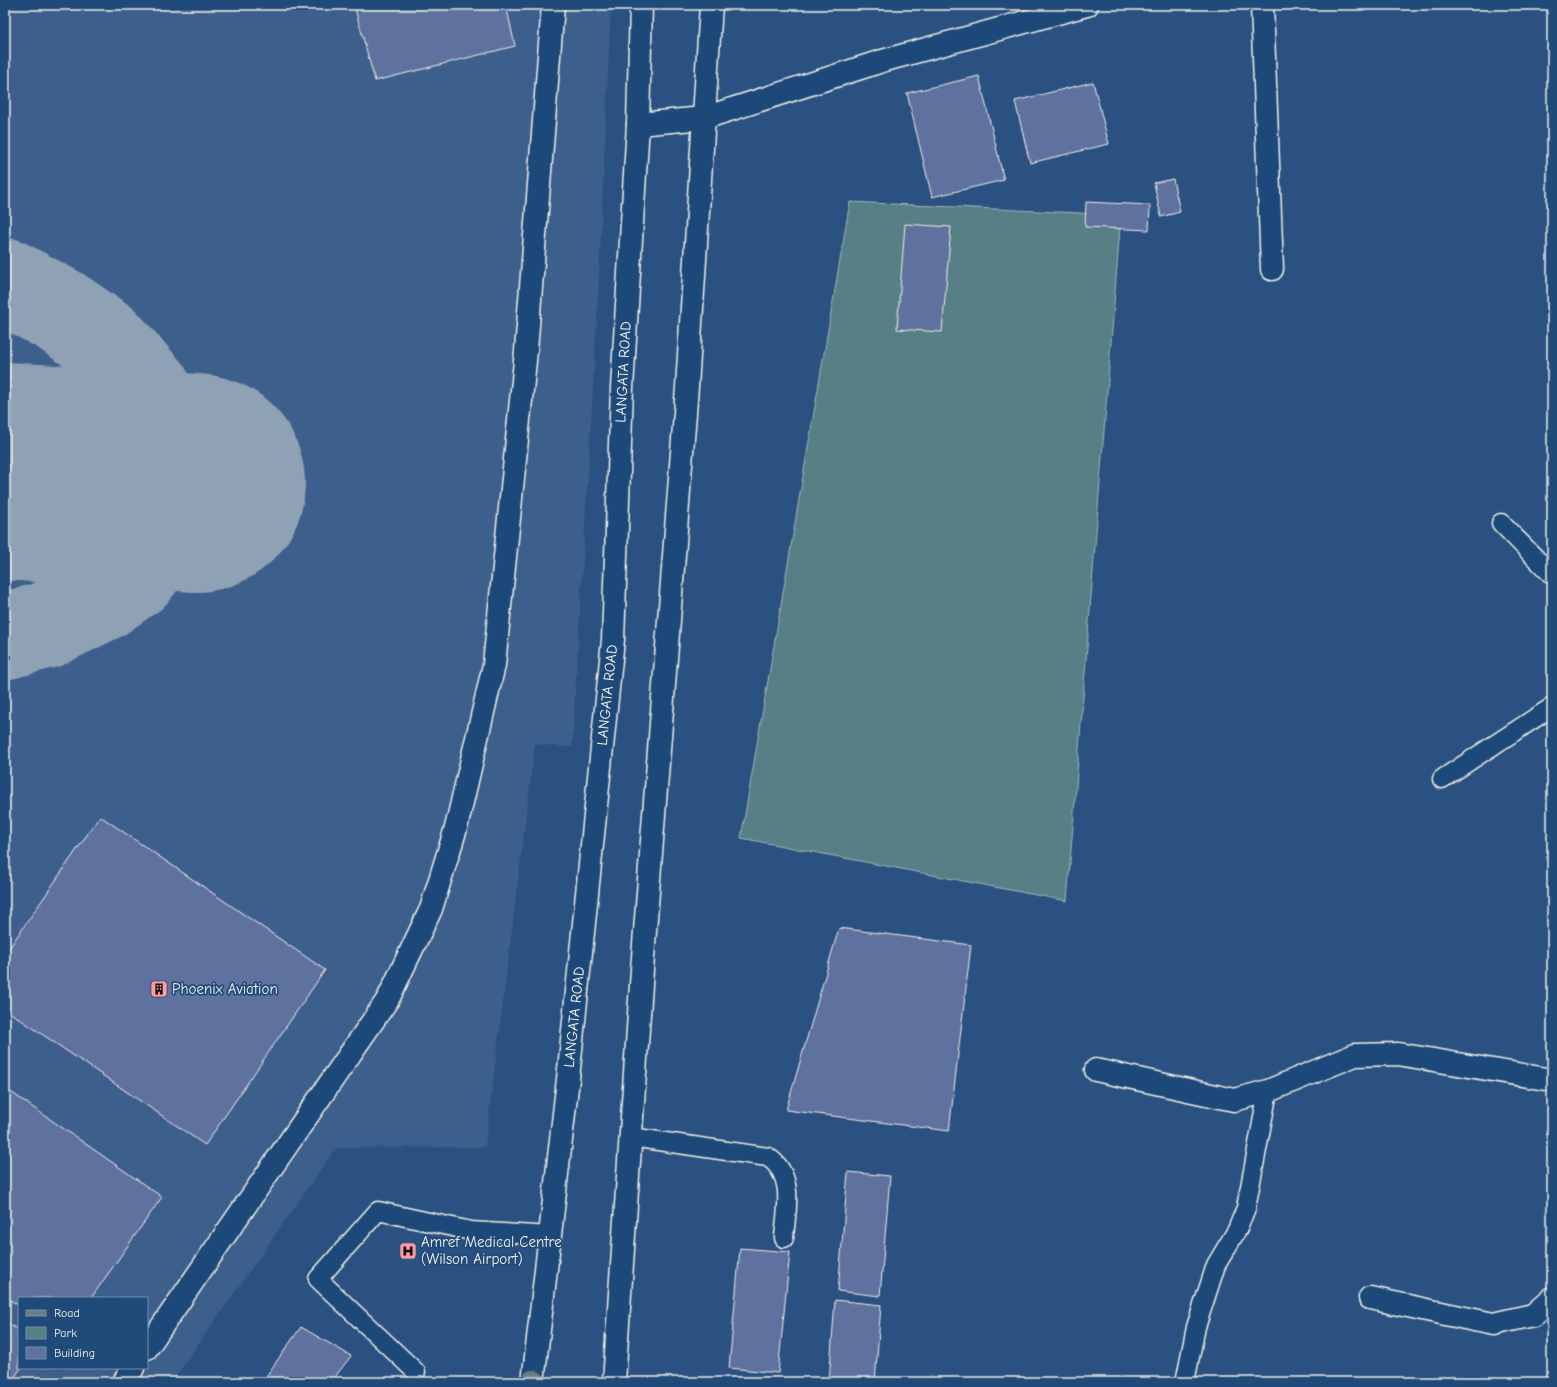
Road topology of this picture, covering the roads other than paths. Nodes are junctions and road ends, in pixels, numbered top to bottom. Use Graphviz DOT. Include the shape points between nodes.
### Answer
graph roads {
  1 [pos="554,5"];
  2 [pos="641,5"];
  3 [pos="711,5"];
  4 [pos="1088,5"];
  5 [pos="1262,5"];
  6 [pos="1055,10"];
  7 [pos="704,118"];
  8 [pos="638,124"];
  9 [pos="1272,269"];
  10 [pos="1501,523"];
  11 [pos="1552,575"];
  12 [pos="1552,707"];
  13 [pos="1442,779"];
  14 [pos="1096,1070"];
  15 [pos="1552,1080"];
  16 [pos="1268,1091"];
  17 [pos="631,1137"];
  18 [pos="550,1236"];
  19 [pos="784,1238"];
  20 [pos="1370,1298"];
  21 [pos="1552,1298"];
  22 [pos="148,1347"];
  23 [pos="132,1369"];
  24 [pos="416,1372"];
  25 [pos="124,1382"];
  26 [pos="534,1382"];
  27 [pos="614,1382"];
  28 [pos="1185,1382"];
  1 -- 22 [label="street" via="526,351 494,665 456,828 431,909 388,1000"];
  2 -- 8 [label="street, LANGATA ROAD"];
  3 -- 7 [label="street"];
  4 -- 6 [label="street"];
  5 -- 9 [label="street"];
  6 -- 7 [label="street" via="882,61"];
  7 -- 8 [label="street"];
  7 -- 17 [label="street" via="687,387"];
  8 -- 18 [label="street, LANGATA ROAD" via="622,388 613,640"];
  10 -- 11 [label="lane"];
  12 -- 13 [label="lane"];
  14 -- 16 [label="street" via="1234,1100"];
  15 -- 16 [label="street" via="1398,1054 1355,1055"];
  16 -- 28 [label="lane" via="1246,1208 1237,1230 1216,1265 1196,1327"];
  17 -- 19 [label="lane" via="768,1157 782,1172 788,1188"];
  17 -- 27 [label="street"];
  18 -- 24 [label="lane" via="471,1231 378,1210 318,1279"];
  18 -- 26 [label="street, LANGATA ROAD"];
  20 -- 21 [label="street" via="1493,1324 1533,1314"];
  23 -- 25 [label="street"];
}
